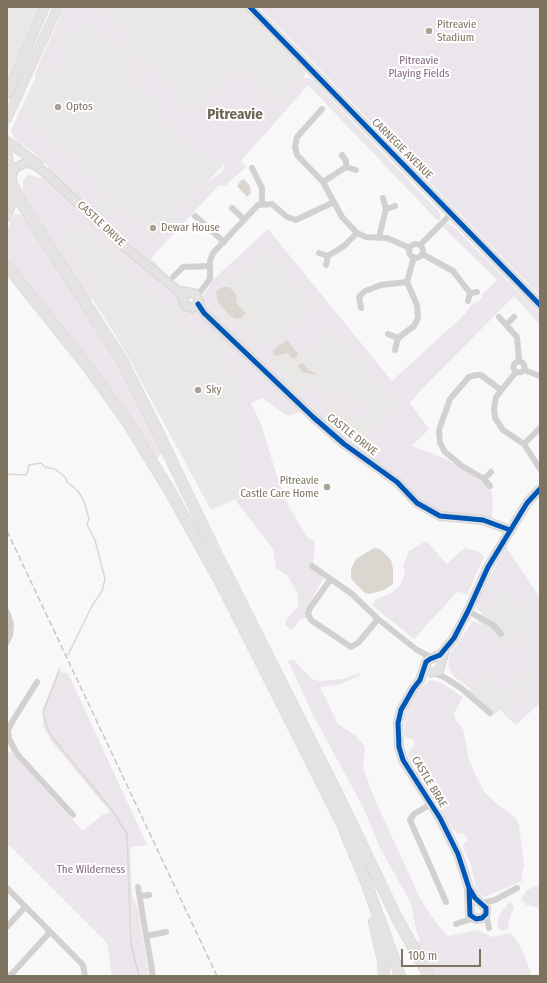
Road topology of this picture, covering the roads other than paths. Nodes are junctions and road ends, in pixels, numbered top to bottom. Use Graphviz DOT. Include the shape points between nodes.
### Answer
graph roads {
  1 [pos="45,7"];
  2 [pos="58,7"];
  3 [pos="250,7"];
  4 [pos="7,95"];
  5 [pos="322,110"];
  6 [pos="7,119"];
  7 [pos="7,141"];
  8 [pos="7,149"];
  9 [pos="342,155"];
  10 [pos="346,167"];
  11 [pos="252,168"];
  12 [pos="356,170"];
  13 [pos="46,173"];
  14 [pos="12,181"];
  15 [pos="323,182"];
  16 [pos="383,198"];
  17 [pos="334,202"];
  18 [pos="262,203"];
  19 [pos="395,206"];
  20 [pos="232,208"];
  21 [pos="386,209"];
  22 [pos="452,214"];
  23 [pos="7,216"];
  24 [pos="195,216"];
  25 [pos="244,219"];
  26 [pos="357,233"];
  27 [pos="379,236"];
  28 [pos="224,242"];
  29 [pos="420,245"];
  30 [pos="410,248"];
  31 [pos="319,253"];
  32 [pos="422,254"];
  33 [pos="328,256"];
  34 [pos="414,257"];
  35 [pos="326,264"];
  36 [pos="7,266"];
  37 [pos="210,266"];
  38 [pos="173,277"];
  39 [pos="407,282"];
  40 [pos="477,292"];
  41 [pos="470,293"];
  42 [pos="194,297"];
  43 [pos="468,301"];
  44 [pos="540,305"];
  45 [pos="361,308"];
  46 [pos="499,317"];
  47 [pos="514,317"];
  48 [pos="507,324"];
  49 [pos="388,334"];
  50 [pos="398,338"];
  51 [pos="395,350"];
  52 [pos="519,362"];
  53 [pos="524,370"];
  54 [pos="516,372"];
  55 [pos="540,376"];
  56 [pos="501,390"];
  57 [pos="540,428"];
  58 [pos="524,444"];
  59 [pos="540,469"];
  60 [pos="491,472"];
  61 [pos="484,479"];
  62 [pos="490,486"];
  63 [pos="540,489"];
  64 [pos="510,530"];
  65 [pos="312,566"];
  66 [pos="330,580"];
  67 [pos="468,611"];
  68 [pos="7,612"];
  69 [pos="378,619"];
  70 [pos="502,634"];
  71 [pos="7,642"];
  72 [pos="446,650"];
  73 [pos="430,661"];
  74 [pos="441,666"];
  75 [pos="433,673"];
  76 [pos="448,679"];
  77 [pos="420,680"];
  78 [pos="37,682"];
  79 [pos="490,713"];
  80 [pos="9,748"];
  81 [pos="322,783"];
  82 [pos="431,804"];
  83 [pos="73,815"];
  84 [pos="138,887"];
  85 [pos="7,888"];
  86 [pos="469,888"];
  87 [pos="517,888"];
  88 [pos="149,895"];
  89 [pos="140,896"];
  90 [pos="495,900"];
  91 [pos="446,902"];
  92 [pos="481,903"];
  93 [pos="25,907"];
  94 [pos="486,912"];
  95 [pos="473,914"];
  96 [pos="458,923"];
  97 [pos="7,927"];
  98 [pos="50,932"];
  99 [pos="166,932"];
  100 [pos="146,936"];
  101 [pos="10,976"];
  102 [pos="85,976"];
  103 [pos="153,976"];
  104 [pos="384,976"];
  105 [pos="400,976"];
  106 [pos="429,976"];
  1 -- 4 [label="main road"];
  2 -- 6 [label="main road"];
  3 -- 22 [label="street, CARNEGIE AVENUE"];
  5 -- 15 [label="street" via="297,137 295,147 300,158"];
  7 -- 13 [label="street, CASTLE DRIVE" via="36,161"];
  8 -- 14 [label="main road"];
  9 -- 10 [label="street"];
  10 -- 12 [label="street"];
  10 -- 15 [label="street"];
  11 -- 18 [label="street" via="262,188"];
  13 -- 14 [label="street, CASTLE DRIVE" via="33,164 25,163 15,168"];
  13 -- 42 [label="street, CASTLE DRIVE" via="126,248 176,289"];
  14 -- 23 [label="main road" via="12,201"];
  14 -- 106 [label="highway" via="21,202 120,357 337,792 396,918"];
  15 -- 17 [label="street"];
  16 -- 21 [label="street"];
  17 -- 18 [label="street" via="296,220 286,217 272,204"];
  17 -- 26 [label="street" via="346,222"];
  18 -- 25 [label="street"];
  19 -- 21 [label="street"];
  20 -- 25 [label="street"];
  21 -- 27 [label="street"];
  22 -- 29 [label="street"];
  22 -- 44 [label="street, CARNEGIE AVENUE"];
  24 -- 28 [label="street"];
  25 -- 28 [label="street"];
  26 -- 27 [label="street" via="366,237"];
  26 -- 33 [label="street" via="351,241"];
  27 -- 30 [label="street"];
  28 -- 37 [label="street" via="211,256"];
  29 -- 30 [label="street" via="415,244"];
  29 -- 32 [label="street"];
  30 -- 34 [label="street"];
  31 -- 33 [label="street"];
  32 -- 34 [label="street"];
  32 -- 41 [label="street" via="453,271"];
  33 -- 35 [label="street"];
  34 -- 39 [label="street"];
  36 -- 81 [label="highway" via="88,366 128,423 168,488 223,588"];
  37 -- 38 [label="street" via="183,267"];
  37 -- 42 [label="street" via="210,279"];
  39 -- 45 [label="street" via="365,291 356,297"];
  39 -- 50 [label="street" via="419,314 414,326"];
  40 -- 41 [label="street"];
  41 -- 43 [label="street"];
  42 -- 64 [label="street, CASTLE DRIVE" via="204,313 318,421 344,444 397,482 417,503 440,516 483,520"];
  46 -- 48 [label="street"];
  47 -- 48 [label="street"];
  48 -- 52 [label="street" via="517,337"];
  49 -- 50 [label="street"];
  50 -- 51 [label="street"];
  52 -- 53 [label="street" via="524,364"];
  52 -- 54 [label="street" via="514,364"];
  53 -- 54 [label="street"];
  53 -- 55 [label="street"];
  54 -- 56 [label="street"];
  56 -- 58 [label="street" via="494,404 497,422 506,433"];
  56 -- 61 [label="street" via="481,375 469,377 450,399 439,430 440,443 445,452"];
  57 -- 58 [label="street"];
  58 -- 59 [label="street"];
  60 -- 61 [label="street"];
  61 -- 62 [label="street"];
  63 -- 64 [label="street, CASTLE BRAE" via="530,499"];
  64 -- 67 [label="street, CASTLE BRAE" via="488,567"];
  65 -- 66 [label="street"];
  66 -- 69 [label="street" via="352,594"];
  66 -- 69 [label="street" via="309,611 311,620 351,647 358,643"];
  67 -- 70 [label="street" via="493,625"];
  67 -- 72 [label="street, CASTLE BRAE"];
  68 -- 71 [label="street" via="11,624"];
  69 -- 73 [label="street"];
  72 -- 73 [label="street, CASTLE BRAE"];
  72 -- 74 [label="street, CASTLE BRAE"];
  73 -- 74 [label="street" via="439,660"];
  73 -- 75 [label="street" via="427,670"];
  73 -- 77 [label="street, CASTLE BRAE"];
  74 -- 75 [label="street, CASTLE BRAE" via="439,671"];
  74 -- 76 [label="street"];
  75 -- 76 [label="street"];
  75 -- 77 [label="street, CASTLE BRAE"];
  76 -- 79 [label="street"];
  77 -- 82 [label="street, CASTLE BRAE" via="401,710 398,737 403,760"];
  78 -- 80 [label="street" via="8,730"];
  80 -- 83 [label="street"];
  81 -- 104 [label="highway" via="377,930"];
  81 -- 105 [label="highway" via="366,882"];
  82 -- 86 [label="street, CASTLE BRAE" via="458,854"];
  82 -- 91 [label="street" via="414,814 410,820"];
  84 -- 89 [label="street"];
  85 -- 93 [label="street"];
  86 -- 92 [label="street, CASTLE BRAE"];
  86 -- 95 [label="street, CASTLE BRAE"];
  87 -- 90 [label="street"];
  88 -- 89 [label="street"];
  89 -- 100 [label="street"];
  90 -- 92 [label="street"];
  90 -- 94 [label="street"];
  92 -- 94 [label="street, CASTLE BRAE"];
  92 -- 95 [label="street" via="474,903"];
  93 -- 97 [label="street"];
  93 -- 98 [label="street"];
  94 -- 95 [label="street" via="482,918"];
  94 -- 95 [label="street" via="489,928"];
  95 -- 96 [label="street"];
  98 -- 101 [label="street"];
  98 -- 102 [label="street" via="85,968"];
  99 -- 100 [label="street"];
  100 -- 103 [label="street"];
}
